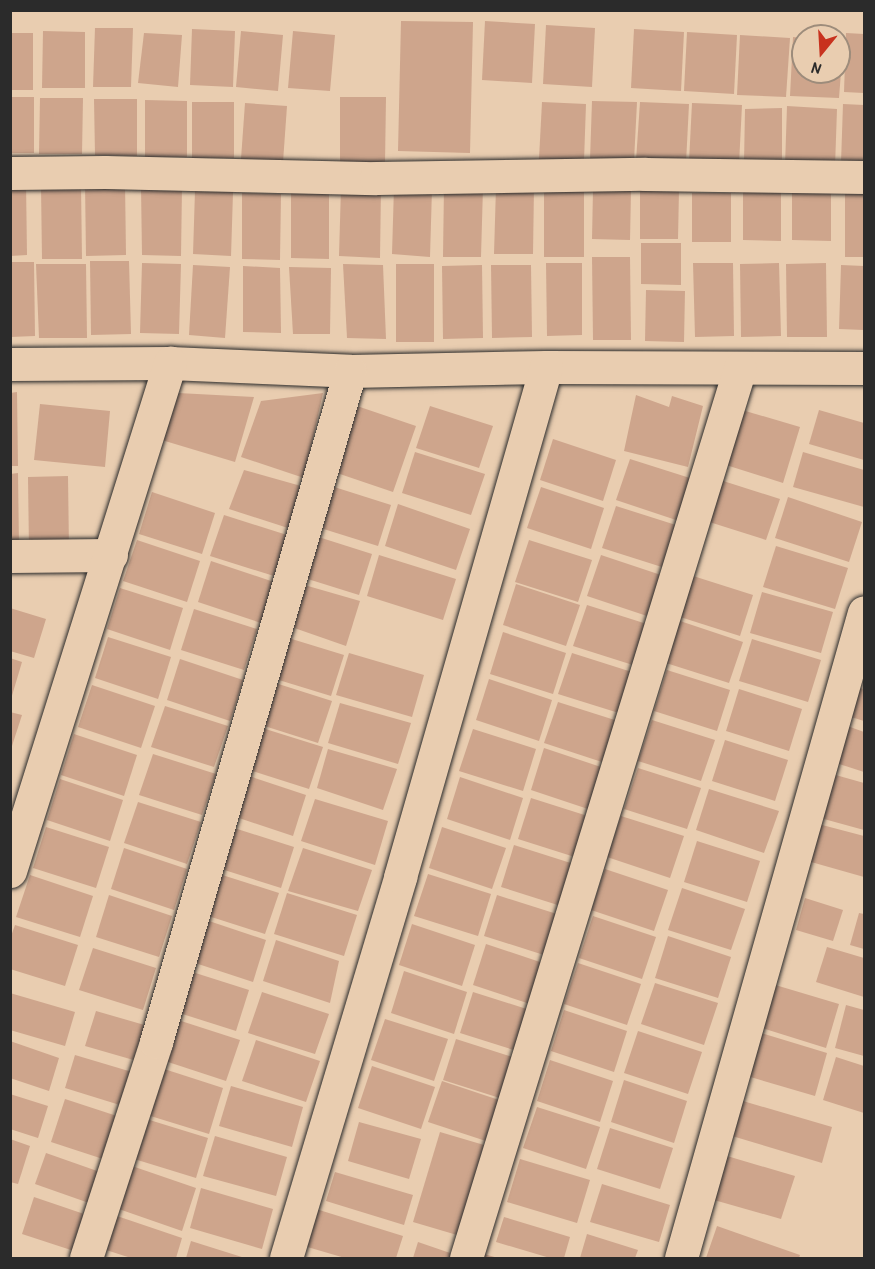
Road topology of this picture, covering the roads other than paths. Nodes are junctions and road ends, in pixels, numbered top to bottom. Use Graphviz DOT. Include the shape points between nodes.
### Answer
graph roads {
  1 [pos="10,173"];
  2 [pos="864,177"];
  3 [pos="170,363"];
  4 [pos="10,364"];
  5 [pos="546,367"];
  6 [pos="740,368"];
  7 [pos="864,368"];
  8 [pos="350,371"];
  9 [pos="111,555"];
  10 [pos="10,556"];
  11 [pos="864,612"];
  12 [pos="10,871"];
  13 [pos="86,1258"];
  14 [pos="286,1258"];
  15 [pos="466,1258"];
  16 [pos="681,1258"];
  1 -- 2 [label="street" via="376,178 645,174"];
  3 -- 4 [label="street"];
  3 -- 8 [label="street"];
  3 -- 9 [label="street"];
  5 -- 6 [label="street"];
  5 -- 8 [label="street"];
  5 -- 14 [label="street"];
  6 -- 7 [label="street"];
  6 -- 15 [label="street"];
  8 -- 13 [label="street" via="156,1042"];
  9 -- 10 [label="street"];
  9 -- 12 [label="street"];
  11 -- 16 [label="street"];
}
